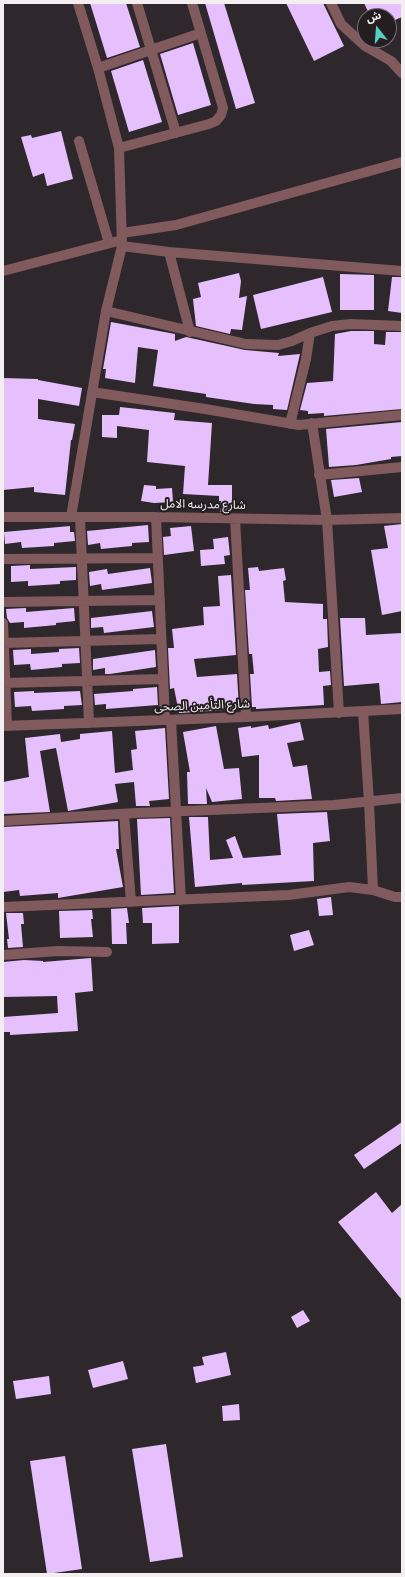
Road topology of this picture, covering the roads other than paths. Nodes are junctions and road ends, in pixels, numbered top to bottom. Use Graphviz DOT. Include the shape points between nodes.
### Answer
graph roads {
  1 [pos="78,3"];
  2 [pos="137,3"];
  3 [pos="192,3"];
  4 [pos="331,3"];
  5 [pos="200,33"];
  6 [pos="152,50"];
  7 [pos="98,68"];
  8 [pos="402,73"];
  9 [pos="176,133"];
  10 [pos="79,141"];
  11 [pos="119,148"];
  12 [pos="402,162"];
  13 [pos="122,240"];
  14 [pos="109,243"];
  15 [pos="169,252"];
  16 [pos="3,271"];
  17 [pos="402,271"];
  18 [pos="106,311"];
  19 [pos="402,326"];
  20 [pos="190,332"];
  21 [pos="310,333"];
  22 [pos="92,392"];
  23 [pos="402,415"];
  24 [pos="312,423"];
  25 [pos="290,424"];
  26 [pos="402,467"];
  27 [pos="320,476"];
  28 [pos="3,517"];
  29 [pos="76,517"];
  30 [pos="156,517"];
  31 [pos="402,518"];
  32 [pos="235,519"];
  33 [pos="327,520"];
  34 [pos="158,558"];
  35 [pos="3,559"];
  36 [pos="82,559"];
  37 [pos="160,600"];
  38 [pos="84,601"];
  39 [pos="3,602"];
  40 [pos="3,623"];
  41 [pos="162,639"];
  42 [pos="85,641"];
  43 [pos="3,643"];
  44 [pos="163,679"];
  45 [pos="87,680"];
  46 [pos="4,683"];
  47 [pos="402,709"];
  48 [pos="363,711"];
  49 [pos="339,713"];
  50 [pos="246,717"];
  51 [pos="168,720"];
  52 [pos="89,723"];
  53 [pos="5,726"];
  54 [pos="402,798"];
  55 [pos="369,802"];
  56 [pos="177,811"];
  57 [pos="124,814"];
  58 [pos="3,821"];
  59 [pos="373,890"];
  60 [pos="402,897"];
  61 [pos="180,900"];
  62 [pos="131,902"];
  63 [pos="3,907"];
  64 [pos="107,952"];
  65 [pos="3,955"];
  1 -- 7 [label="street"];
  2 -- 6 [label="street"];
  3 -- 5 [label="street"];
  4 -- 8 [label="street" via="341,24 365,46 391,61"];
  5 -- 6 [label="street"];
  5 -- 9 [label="street" via="223,108 216,121"];
  6 -- 7 [label="street"];
  6 -- 9 [label="street"];
  7 -- 11 [label="street"];
  9 -- 11 [label="street"];
  10 -- 14 [label="street"];
  11 -- 13 [label="street"];
  12 -- 13 [label="street"];
  13 -- 14 [label="street"];
  13 -- 15 [label="street"];
  13 -- 18 [label="street"];
  14 -- 16 [label="street"];
  15 -- 17 [label="street"];
  15 -- 20 [label="street"];
  18 -- 20 [label="street"];
  18 -- 22 [label="street"];
  19 -- 21 [label="street" via="351,324 332,326"];
  20 -- 21 [label="street" via="246,344 272,345 292,341"];
  21 -- 25 [label="street"];
  22 -- 25 [label="street" via="205,408"];
  22 -- 29 [label="street"];
  23 -- 24 [label="street"];
  24 -- 25 [label="street"];
  24 -- 27 [label="street"];
  26 -- 27 [label="street"];
  27 -- 33 [label="street"];
  28 -- 29 [label="street, شارع مدرسه الامل"];
  29 -- 30 [label="street, شارع مدرسه الامل"];
  29 -- 36 [label="street"];
  30 -- 32 [label="street, شارع مدرسه الامل"];
  30 -- 34 [label="street"];
  31 -- 33 [label="street, شارع مدرسه الامل"];
  32 -- 33 [label="street, شارع مدرسه الامل"];
  32 -- 50 [label="street"];
  33 -- 49 [label="street"];
  34 -- 36 [label="street"];
  34 -- 37 [label="street"];
  35 -- 36 [label="street"];
  36 -- 38 [label="street"];
  37 -- 38 [label="street"];
  37 -- 41 [label="street"];
  38 -- 39 [label="street"];
  38 -- 42 [label="street"];
  40 -- 43 [label="street"];
  41 -- 42 [label="street"];
  41 -- 44 [label="street"];
  42 -- 43 [label="street"];
  42 -- 45 [label="street"];
  43 -- 46 [label="street"];
  44 -- 45 [label="street"];
  44 -- 51 [label="street"];
  45 -- 46 [label="street"];
  45 -- 52 [label="street"];
  46 -- 53 [label="street"];
  47 -- 48 [label="street, شارع التأمين الصحى"];
  48 -- 49 [label="street, شارع التأمين الصحى"];
  48 -- 55 [label="street"];
  49 -- 50 [label="street, شارع التأمين الصحى"];
  50 -- 51 [label="street, شارع التأمين الصحى"];
  51 -- 52 [label="street, شارع التأمين الصحى"];
  51 -- 56 [label="street"];
  52 -- 53 [label="street, شارع التأمين الصحى"];
  54 -- 55 [label="street"];
  55 -- 56 [label="street"];
  55 -- 59 [label="street"];
  56 -- 57 [label="street"];
  56 -- 61 [label="street"];
  57 -- 58 [label="street"];
  57 -- 62 [label="street"];
  59 -- 60 [label="street"];
  59 -- 61 [label="street" via="349,887 289,895"];
  61 -- 62 [label="street"];
  62 -- 63 [label="street"];
  64 -- 65 [label="street" via="58,951"];
}
